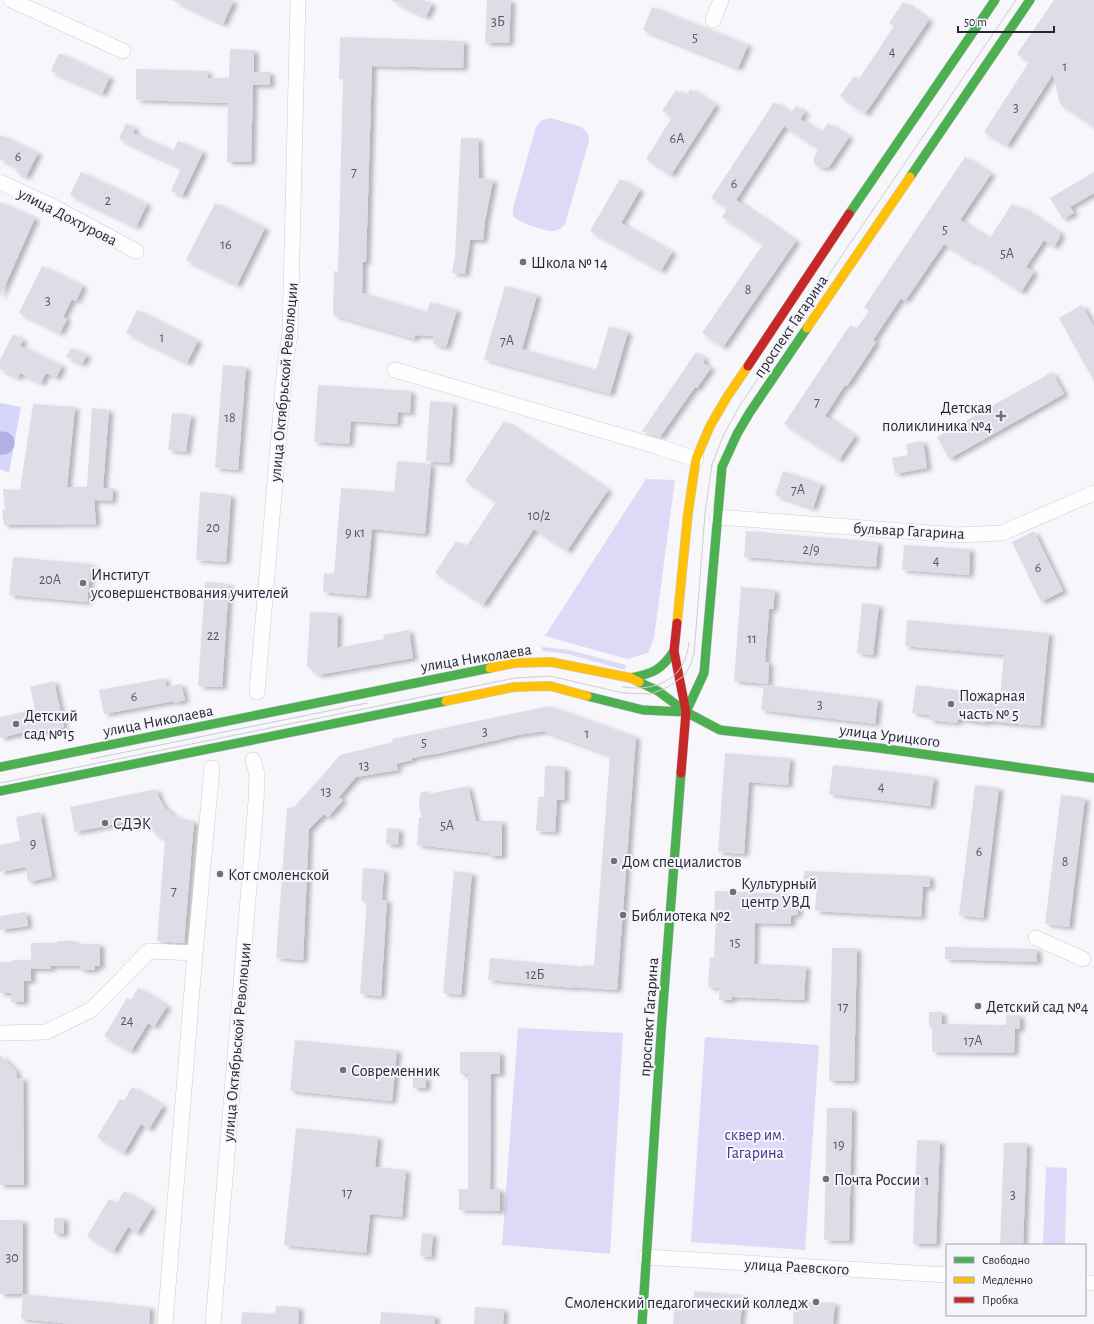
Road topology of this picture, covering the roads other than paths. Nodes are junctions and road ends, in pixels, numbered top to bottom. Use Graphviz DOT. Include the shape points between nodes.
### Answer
graph roads {
  1 [pos="11,0"];
  2 [pos="298,0"];
  3 [pos="721,0"];
  4 [pos="995,0"];
  5 [pos="1030,0"];
  6 [pos="712,20"];
  7 [pos="123,51"];
  8 [pos="0,182"];
  9 [pos="136,251"];
  10 [pos="395,370"];
  11 [pos="696,459"];
  12 [pos="1094,493"];
  13 [pos="717,517"];
  14 [pos="674,651"];
  15 [pos="631,678"];
  16 [pos="257,692"];
  17 [pos="686,712"];
  18 [pos="253,760"];
  19 [pos="0,767"];
  20 [pos="212,768"];
  21 [pos="1094,778"];
  22 [pos="0,791"];
  23 [pos="1036,938"];
  24 [pos="195,953"];
  25 [pos="1083,959"];
  26 [pos="0,1033"];
  27 [pos="646,1257"];
  28 [pos="946,1275"];
  29 [pos="165,1324"];
  30 [pos="213,1324"];
  31 [pos="642,1324"];
  1 -- 7 [label="street"];
  2 -- 16 [label="street, улица Октябрьской Революции" via="290,334 285,364"];
  3 -- 6 [label="street"];
  4 -- 11 [label="main road, проспект Гагарина" via="727,397 710,426"];
  5 -- 13 [label="main road, проспект Гагарина" via="750,412 722,468"];
  8 -- 9 [label="street, улица Дохтурова" via="54,207"];
  10 -- 11 [label="street"];
  11 -- 14 [label="main road, проспект Гагарина"];
  12 -- 13 [label="street, бульвар Гагарина" via="1002,533 957,535"];
  13 -- 17 [label="main road, проспект Гагарина" via="704,673"];
  14 -- 15 [label="main road" via="665,664 649,674"];
  14 -- 17 [label="main road, проспект Гагарина"];
  15 -- 17 [label="main road, улица Николаева" via="658,691"];
  15 -- 19 [label="main road, улица Николаева" via="551,662 515,663"];
  17 -- 21 [label="main road, улица Урицкого" via="720,730 879,748"];
  17 -- 22 [label="main road" via="643,710 550,686 514,687"];
  17 -- 27 [label="main road, проспект Гагарина"];
  18 -- 30 [label="street, улица Октябрьской Революции" via="257,774 256,802"];
  20 -- 24 [label="street"];
  23 -- 25 [label="street"];
  24 -- 26 [label="street" via="149,951 91,1010 46,1032"];
  24 -- 29 [label="street"];
  27 -- 28 [label="street, улица Раевского"];
  27 -- 31 [label="main road, проспект Гагарина"];
}
